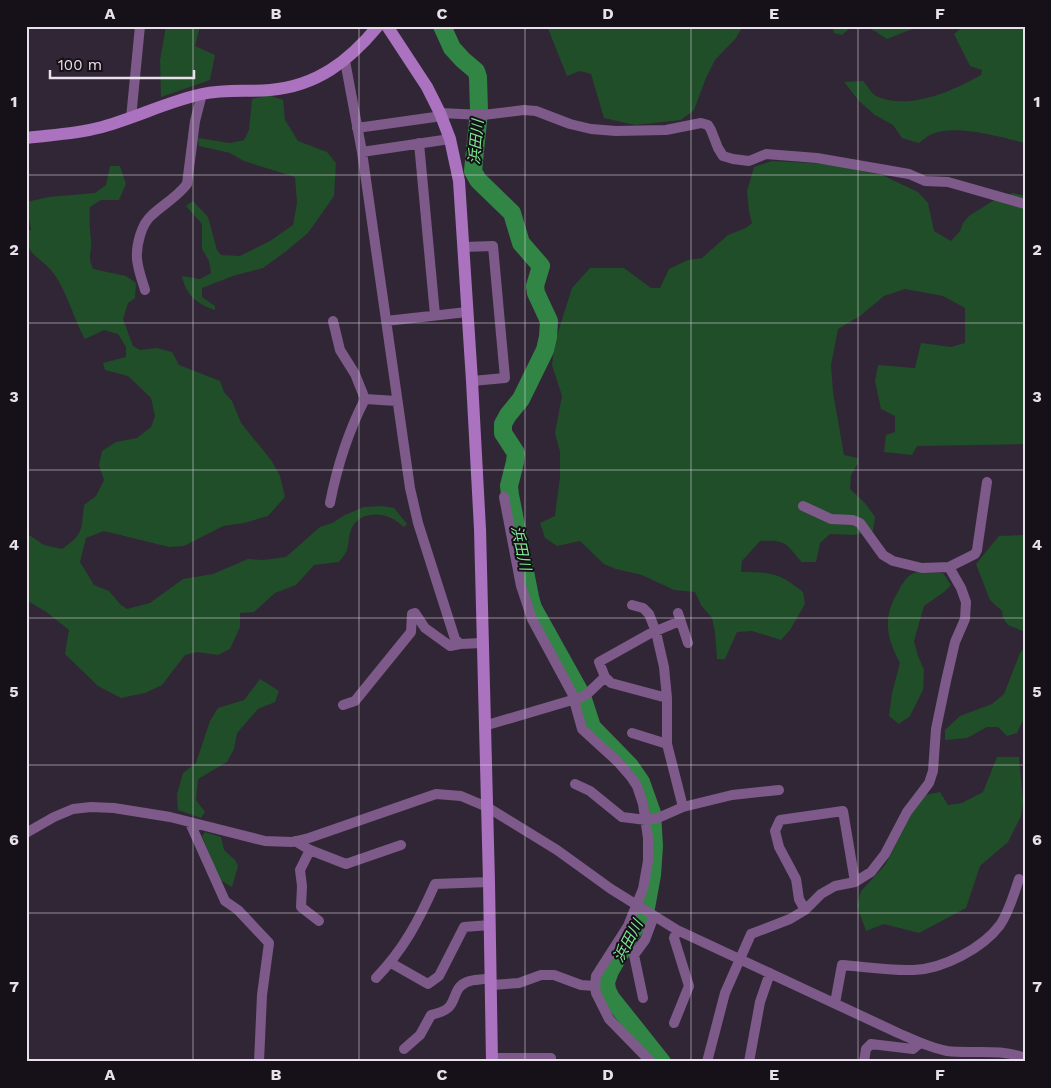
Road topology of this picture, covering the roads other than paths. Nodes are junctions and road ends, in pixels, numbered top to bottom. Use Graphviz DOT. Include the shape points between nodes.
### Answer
graph roads {
  1 [pos="140,26"];
  2 [pos="378,26"];
  3 [pos="387,26"];
  4 [pos="345,61"];
  5 [pos="202,94"];
  6 [pos="441,115"];
  7 [pos="131,118"];
  8 [pos="357,128"];
  9 [pos="26,138"];
  10 [pos="450,138"];
  11 [pos="419,143"];
  12 [pos="362,152"];
  13 [pos="1025,204"];
  14 [pos="464,247"];
  15 [pos="145,290"];
  16 [pos="467,312"];
  17 [pos="435,315"];
  18 [pos="333,321"];
  19 [pos="386,321"];
  20 [pos="472,381"];
  21 [pos="365,399"];
  22 [pos="398,401"];
  23 [pos="986,482"];
  24 [pos="504,497"];
  25 [pos="330,503"];
  26 [pos="803,506"];
  27 [pos="949,568"];
  28 [pos="632,605"];
  29 [pos="656,632"];
  30 [pos="482,643"];
  31 [pos="688,643"];
  32 [pos="460,644"];
  33 [pos="605,677"];
  34 [pos="580,698"];
  35 [pos="667,698"];
  36 [pos="343,705"];
  37 [pos="484,726"];
  38 [pos="632,734"];
  39 [pos="667,744"];
  40 [pos="575,784"];
  41 [pos="779,790"];
  42 [pos="487,807"];
  43 [pos="683,807"];
  44 [pos="651,819"];
  45 [pos="190,822"];
  46 [pos="26,833"];
  47 [pos="295,841"];
  48 [pos="400,845"];
  49 [pos="310,850"];
  50 [pos="1019,879"];
  51 [pos="489,882"];
  52 [pos="855,882"];
  53 [pos="638,906"];
  54 [pos="805,910"];
  55 [pos="653,915"];
  56 [pos="319,922"];
  57 [pos="490,925"];
  58 [pos="677,930"];
  59 [pos="739,959"];
  60 [pos="391,963"];
  61 [pos="770,973"];
  62 [pos="376,978"];
  63 [pos="491,982"];
  64 [pos="595,986"];
  65 [pos="643,998"];
  66 [pos="835,1002"];
  67 [pos="674,1023"];
  68 [pos="920,1043"];
  69 [pos="404,1049"];
  70 [pos="980,1057"];
  71 [pos="1025,1058"];
  72 [pos="492,1060"];
  73 [pos="259,1062"];
  74 [pos="551,1062"];
  75 [pos="651,1062"];
  76 [pos="707,1062"];
  77 [pos="750,1062"];
  78 [pos="864,1062"];
  1 -- 7 [label="street"];
  2 -- 4 [label="street"];
  3 -- 6 [label="street" via="427,87"];
  4 -- 5 [label="street" via="313,79 285,88"];
  4 -- 8 [label="street"];
  5 -- 7 [label="street"];
  5 -- 15 [label="street" via="187,184 150,216 139,243 137,258"];
  6 -- 8 [label="street"];
  6 -- 10 [label="street"];
  6 -- 13 [label="street" via="536,111 570,124 616,131 666,130 701,123 708,125 723,156 732,159 749,161 766,154 817,158 900,172 925,181 948,182"];
  7 -- 9 [label="street" via="96,128"];
  8 -- 12 [label="street"];
  10 -- 11 [label="street"];
  10 -- 14 [label="street" via="459,182"];
  11 -- 12 [label="street"];
  11 -- 17 [label="street"];
  12 -- 19 [label="street"];
  14 -- 16 [label="street"];
  14 -- 20 [label="street" via="493,246 505,378"];
  16 -- 17 [label="street"];
  16 -- 20 [label="street"];
  17 -- 19 [label="street"];
  18 -- 21 [label="street" via="340,350 356,374"];
  19 -- 22 [label="street"];
  20 -- 30 [label="street"];
  21 -- 22 [label="street"];
  21 -- 25 [label="street" via="340,458"];
  22 -- 32 [label="street" via="418,523 455,640"];
  23 -- 27 [label="street" via="977,550"];
  24 -- 34 [label="street" via="526,604 572,693"];
  26 -- 27 [label="street" via="831,518 860,523 883,555 893,561 922,568"];
  27 -- 52 [label="street" via="966,602 965,619 955,642 936,729 933,771 929,783 907,812 885,854 871,872"];
  28 -- 29 [label="street" via="649,614"];
  29 -- 31 [label="street" via="679,617"];
  29 -- 33 [label="street" via="599,662"];
  29 -- 35 [label="street"];
  30 -- 32 [label="street"];
  30 -- 37 [label="street"];
  32 -- 36 [label="street" via="450,646 425,628 415,613 412,614 411,632 355,701"];
  33 -- 34 [label="street"];
  33 -- 35 [label="street" via="611,683"];
  34 -- 37 [label="street"];
  34 -- 44 [label="street" via="582,728 618,762 637,786"];
  35 -- 39 [label="street"];
  37 -- 42 [label="street"];
  38 -- 39 [label="street"];
  39 -- 43 [label="street"];
  40 -- 44 [label="street" via="590,791 622,817"];
  41 -- 43 [label="street" via="732,795"];
  42 -- 47 [label="street" via="461,796 436,794"];
  42 -- 51 [label="street"];
  42 -- 53 [label="street"];
  43 -- 44 [label="street"];
  44 -- 53 [label="street" via="644,889"];
  45 -- 46 [label="street" via="91,806 67,812"];
  45 -- 47 [label="street" via="265,841"];
  45 -- 73 [label="street" via="226,901 269,943 262,995"];
  47 -- 49 [label="street"];
  48 -- 49 [label="street" via="346,864"];
  49 -- 56 [label="street" via="300,870 301,907"];
  50 -- 66 [label="street" via="1000,924 985,941 948,961 915,970 842,965"];
  51 -- 57 [label="street"];
  51 -- 60 [label="street" via="435,884 408,940"];
  52 -- 54 [label="street" via="835,886"];
  52 -- 54 [label="street" via="842,811 780,820 775,831 779,847 796,879 799,899"];
  53 -- 55 [label="street"];
  53 -- 64 [label="street" via="596,976"];
  54 -- 59 [label="street" via="751,934"];
  55 -- 58 [label="street"];
  55 -- 65 [label="street" via="646,940 634,955"];
  57 -- 60 [label="street" via="464,927 439,976 428,984"];
  57 -- 63 [label="street"];
  58 -- 59 [label="street"];
  58 -- 67 [label="street" via="674,938 688,986"];
  59 -- 61 [label="street"];
  59 -- 76 [label="street" via="725,993"];
  60 -- 62 [label="street"];
  61 -- 66 [label="street"];
  61 -- 77 [label="street" via="760,1002"];
  63 -- 64 [label="street" via="519,983 541,975 554,975 581,985"];
  63 -- 69 [label="street" via="466,982 454,996 451,1006 431,1015 420,1035"];
  63 -- 72 [label="street"];
  64 -- 75 [label="street" via="609,1019"];
  66 -- 68 [label="street"];
  68 -- 70 [label="street"];
  68 -- 78 [label="street" via="912,1049 871,1044 866,1049"];
  70 -- 71 [label="street" via="1001,1052"];
  72 -- 74 [label="street" via="551,1058"];
}
